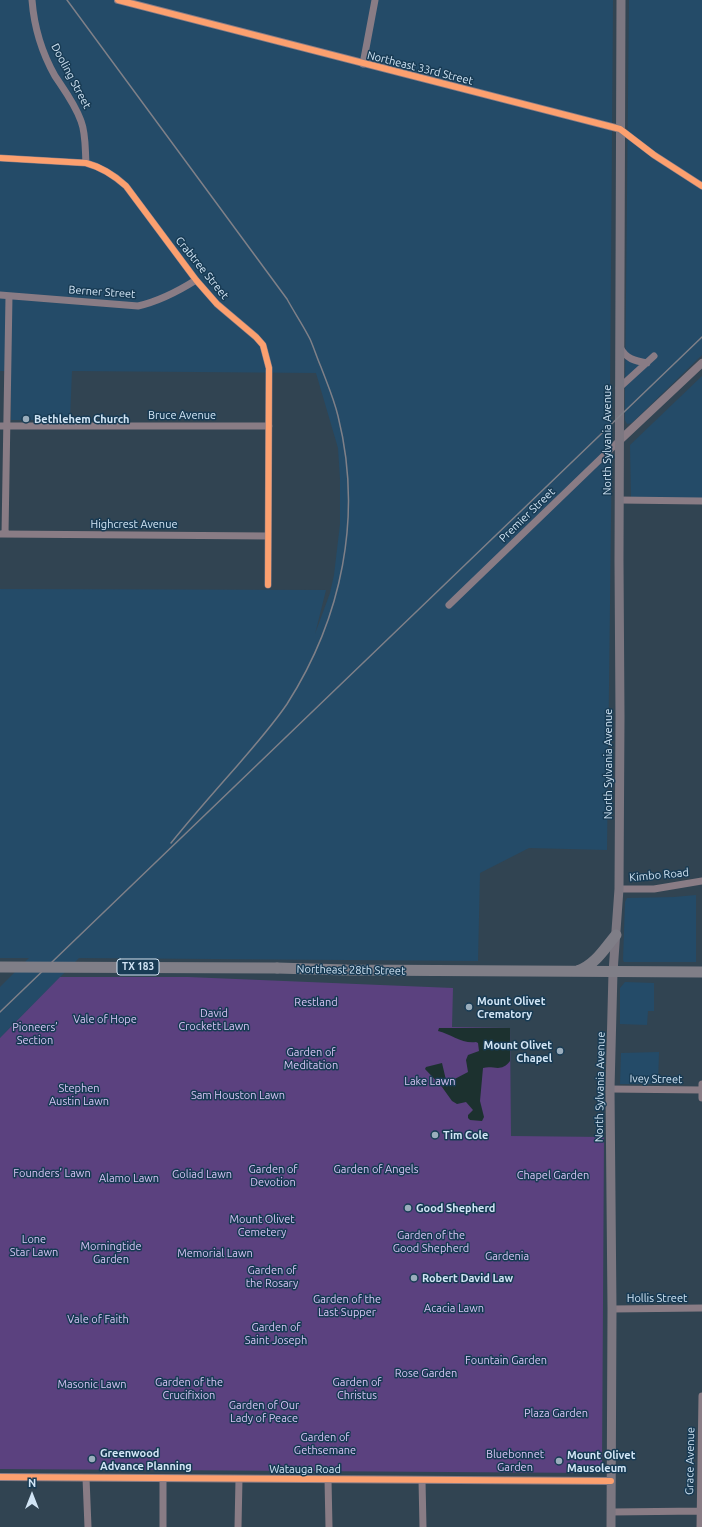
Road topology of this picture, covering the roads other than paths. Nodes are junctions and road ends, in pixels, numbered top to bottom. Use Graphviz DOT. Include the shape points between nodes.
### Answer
graph roads {
  1 [pos="32,0"];
  2 [pos="118,0"];
  3 [pos="375,0"];
  4 [pos="621,0"];
  5 [pos="363,64"];
  6 [pos="620,129"];
  7 [pos="0,158"];
  8 [pos="86,164"];
  9 [pos="702,186"];
  10 [pos="196,280"];
  11 [pos="0,295"];
  12 [pos="9,296"];
  13 [pos="619,346"];
  14 [pos="654,356"];
  15 [pos="647,363"];
  16 [pos="702,363"];
  17 [pos="619,388"];
  18 [pos="3,426"];
  19 [pos="269,426"];
  20 [pos="619,441"];
  21 [pos="620,500"];
  22 [pos="702,501"];
  23 [pos="2,534"];
  24 [pos="268,536"];
  25 [pos="268,585"];
  26 [pos="449,605"];
  27 [pos="702,881"];
  28 [pos="619,889"];
  29 [pos="616,935"];
  30 [pos="0,967"];
  31 [pos="575,972"];
  32 [pos="613,972"];
  33 [pos="702,972"];
  34 [pos="702,1084"];
  35 [pos="610,1089"];
  36 [pos="702,1090"];
  37 [pos="702,1098"];
  38 [pos="702,1308"];
  39 [pos="612,1309"];
  40 [pos="702,1396"];
  41 [pos="0,1477"];
  42 [pos="86,1478"];
  43 [pos="163,1478"];
  44 [pos="239,1478"];
  45 [pos="328,1479"];
  46 [pos="422,1480"];
  47 [pos="611,1481"];
  48 [pos="701,1511"];
  49 [pos="611,1512"];
  50 [pos="88,1527"];
  51 [pos="163,1527"];
  52 [pos="238,1527"];
  53 [pos="329,1527"];
  54 [pos="423,1527"];
  55 [pos="611,1527"];
  56 [pos="700,1527"];
  1 -- 8 [label="street, Dooling Street" via="33,16 46,58 82,122"];
  2 -- 5 [label="street, Northeast 33rd Street"];
  3 -- 5 [label="street"];
  4 -- 6 [label="main road, North Sylvania Avenue"];
  5 -- 6 [label="street, Northeast 33rd Street"];
  6 -- 9 [label="street, Northeast 33rd Street"];
  6 -- 13 [label="main road, North Sylvania Avenue"];
  7 -- 8 [label="street, Crabtree Street"];
  8 -- 10 [label="street, Crabtree Street" via="96,166 126,186"];
  10 -- 12 [label="street, Berner Street" via="166,297 138,306"];
  10 -- 19 [label="street, Crabtree Street" via="217,304 263,346 269,368"];
  11 -- 12 [label="street, Berner Street"];
  12 -- 18 [label="street"];
  13 -- 15 [label="street" via="628,357"];
  13 -- 17 [label="main road, North Sylvania Avenue"];
  14 -- 15 [label="street"];
  15 -- 17 [label="street"];
  16 -- 20 [label="street"];
  17 -- 20 [label="main road, North Sylvania Avenue"];
  18 -- 19 [label="street, Bruce Avenue"];
  18 -- 23 [label="street"];
  19 -- 24 [label="street, Crabtree Street"];
  20 -- 21 [label="main road, North Sylvania Avenue"];
  20 -- 26 [label="street, Premier Street"];
  21 -- 22 [label="street"];
  21 -- 28 [label="main road, North Sylvania Avenue"];
  23 -- 24 [label="street, Highcrest Avenue"];
  24 -- 25 [label="street, Crabtree Street"];
  27 -- 28 [label="street, Kimbo Road" via="654,888"];
  28 -- 29 [label="main road, North Sylvania Avenue"];
  29 -- 31 [label="main road" via="598,958"];
  29 -- 32 [label="main road, North Sylvania Avenue"];
  30 -- 31 [label="main road, Northeast 28th Street / TX 183, bridge"];
  31 -- 32 [label="main road, Northeast 28th Street / TX 183"];
  32 -- 33 [label="main road, Northeast 28th Street / TX 183"];
  32 -- 35 [label="main road, North Sylvania Avenue"];
  34 -- 36 [label="street"];
  35 -- 36 [label="street, Ivey Street"];
  35 -- 39 [label="main road, North Sylvania Avenue"];
  36 -- 37 [label="street"];
  38 -- 39 [label="street, Hollis Street"];
  39 -- 47 [label="main road, North Sylvania Avenue"];
  40 -- 48 [label="street, Grace Avenue"];
  41 -- 42 [label="street, Watauga Road"];
  42 -- 43 [label="street, Watauga Road"];
  42 -- 50 [label="street"];
  43 -- 44 [label="street, Watauga Road"];
  43 -- 51 [label="street"];
  44 -- 45 [label="street, Watauga Road"];
  44 -- 52 [label="street"];
  45 -- 46 [label="street, Watauga Road"];
  45 -- 53 [label="street"];
  46 -- 47 [label="street, Watauga Road"];
  46 -- 54 [label="street"];
  47 -- 49 [label="main road, North Sylvania Avenue"];
  48 -- 49 [label="street"];
  48 -- 56 [label="street, Grace Avenue"];
  49 -- 55 [label="main road, North Sylvania Avenue"];
}
